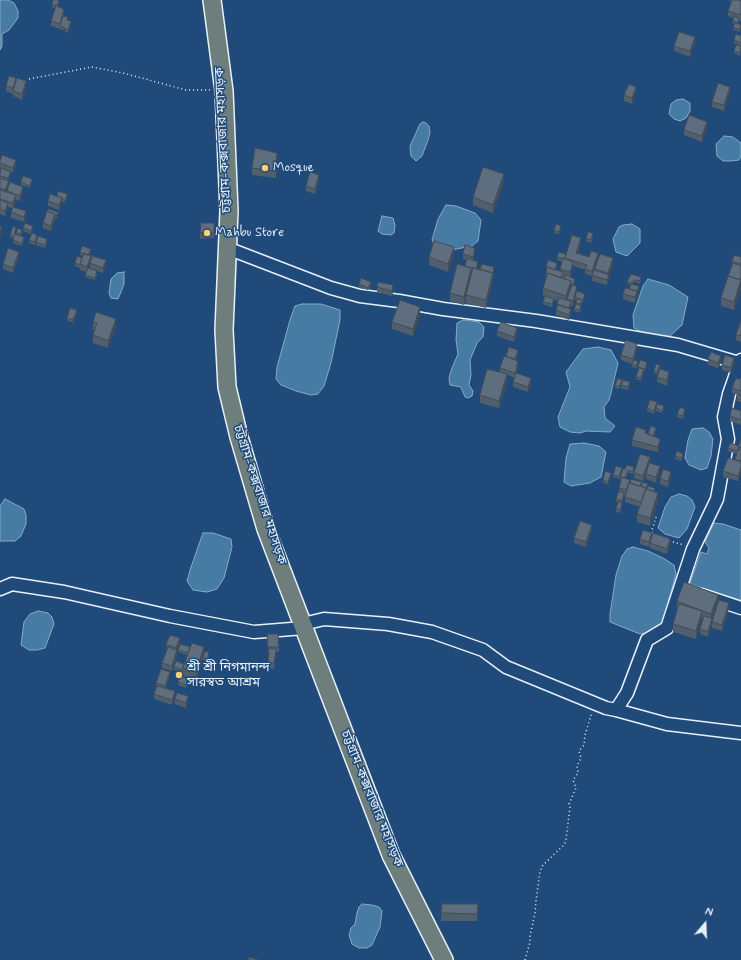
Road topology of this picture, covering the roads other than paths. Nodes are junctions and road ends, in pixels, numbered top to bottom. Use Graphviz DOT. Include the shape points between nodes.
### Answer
graph roads {
  1 [pos="212,0"];
  2 [pos="227,248"];
  3 [pos="740,362"];
  4 [pos="680,587"];
  5 [pos="0,589"];
  6 [pos="741,608"];
  7 [pos="304,626"];
  8 [pos="616,710"];
  9 [pos="741,733"];
  10 [pos="444,960"];
  1 -- 2 [label="highway, চট্টগ্রাম-কক্সবাজার মহাসড়ক" via="224,91 229,211"];
  2 -- 3 [label="street" via="330,288 360,296 536,321 678,345"];
  2 -- 7 [label="highway, চট্টগ্রাম-কক্সবাজার মহাসড়ক" via="224,330 227,387 266,528"];
  3 -- 4 [label="street" via="724,417 728,439 717,499 694,547"];
  4 -- 6 [label="street"];
  4 -- 8 [label="street" via="667,628 647,640 628,693"];
  5 -- 7 [label="street" via="12,584 64,592 254,632"];
  7 -- 8 [label="street" via="324,619 388,624 432,632 483,650 506,667"];
  7 -- 10 [label="highway, চট্টগ্রাম-কক্সবাজার মহাসড়ক" via="391,855"];
  8 -- 9 [label="street" via="668,724"];
}
